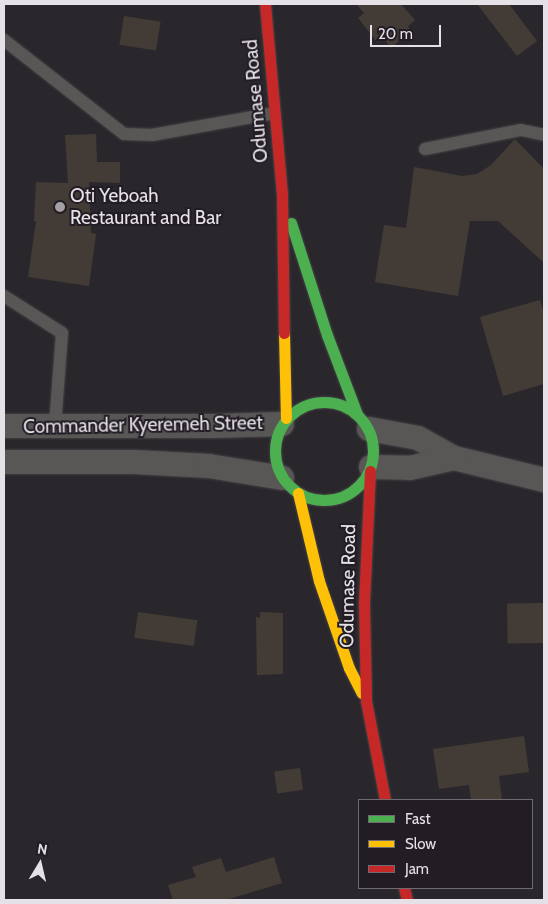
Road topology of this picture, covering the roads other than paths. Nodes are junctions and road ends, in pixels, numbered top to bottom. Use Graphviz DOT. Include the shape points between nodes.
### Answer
graph roads {
  1 [pos="265,4"];
  2 [pos="4,40"];
  3 [pos="274,114"];
  4 [pos="544,135"];
  5 [pos="425,149"];
  6 [pos="282,196"];
  7 [pos="4,296"];
  8 [pos="284,421"];
  9 [pos="363,421"];
  10 [pos="4,426"];
  11 [pos="55,426"];
  12 [pos="454,458"];
  13 [pos="4,462"];
  14 [pos="370,469"];
  15 [pos="544,480"];
  16 [pos="290,485"];
  17 [pos="366,701"];
  18 [pos="385,799"];
  1 -- 3 [label="main road, Odumase Road"];
  2 -- 3 [label="lane" via="124,134 152,135"];
  3 -- 6 [label="main road, Odumase Road"];
  4 -- 5 [label="lane" via="521,130"];
  6 -- 8 [label="main road, Odumase Road"];
  6 -- 9 [label="main road, Odumase Road" via="327,335"];
  7 -- 11 [label="lane" via="62,334"];
  8 -- 9 [label="main road" via="301,406 320,401 340,403"];
  8 -- 11 [label="street, Commander Kyeremeh Street" via="205,426"];
  8 -- 16 [label="main road" via="276,437 274,451 276,465"];
  9 -- 12 [label="street" via="418,438"];
  9 -- 14 [label="main road" via="374,448"];
  10 -- 11 [label="street, Commander Kyeremeh Street"];
  12 -- 14 [label="street" via="410,468"];
  12 -- 15 [label="street"];
  13 -- 16 [label="street, Commander Kyeremeh Street" via="209,466"];
  14 -- 16 [label="main road" via="360,485 347,495 330,500 314,499"];
  14 -- 17 [label="main road, Odumase Road" via="364,604"];
  16 -- 17 [label="main road, Odumase Road" via="337,636"];
  17 -- 18 [label="main road, Odumase Road"];
}
